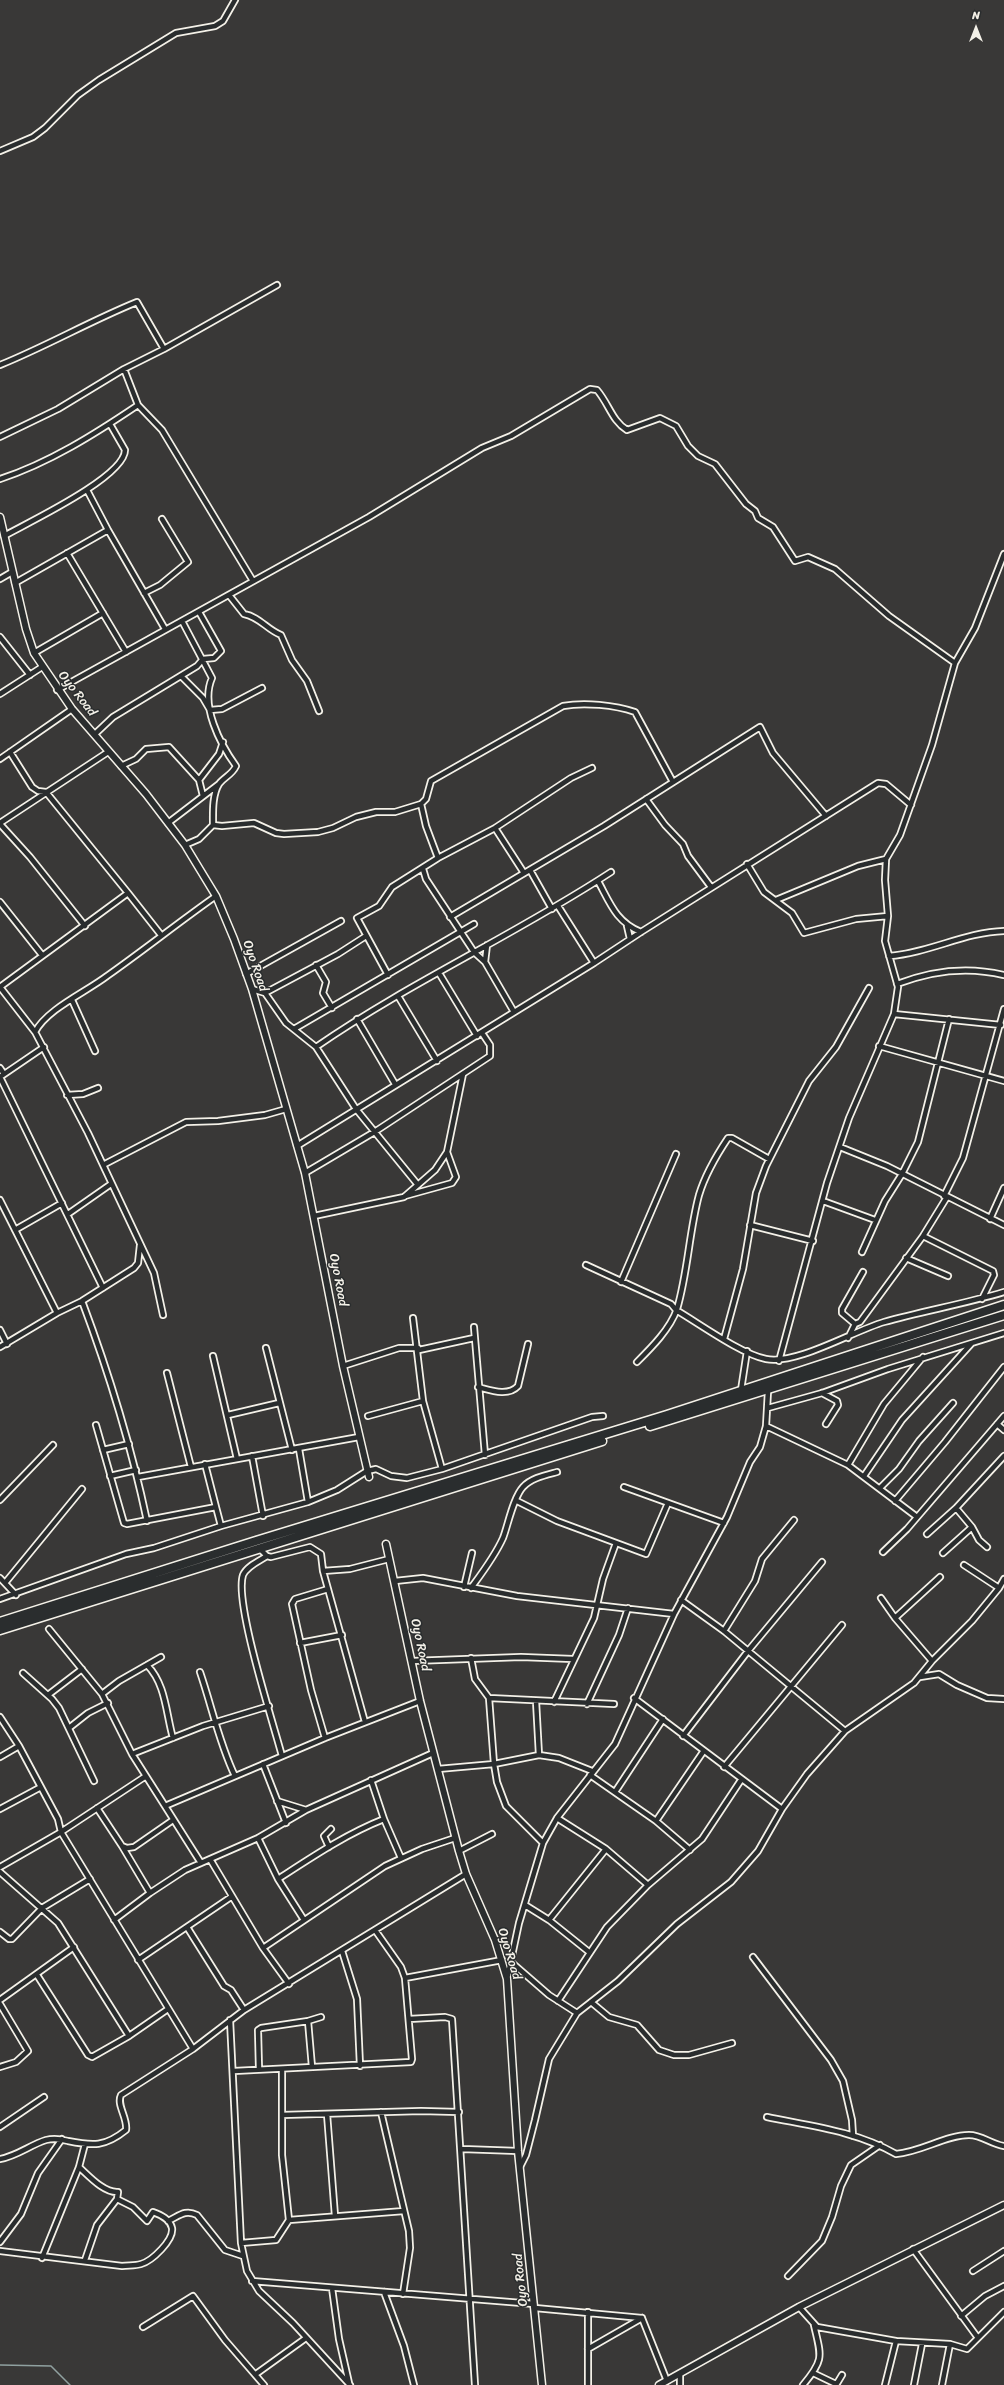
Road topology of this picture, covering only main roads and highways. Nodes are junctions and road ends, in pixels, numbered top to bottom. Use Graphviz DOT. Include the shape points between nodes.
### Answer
graph roads {
  1 [pos="1004,1305"];
  2 [pos="1004,1315"];
  3 [pos="668,1418"];
  4 [pos="0,1622"];
  5 [pos="0,1630"];
  1 -- 3 [label="highway" via="741,1390"];
  2 -- 3 [label="highway" via="768,1390"];
  3 -- 4 [label="highway" via="264,1538"];
  3 -- 5 [label="highway"];
}
